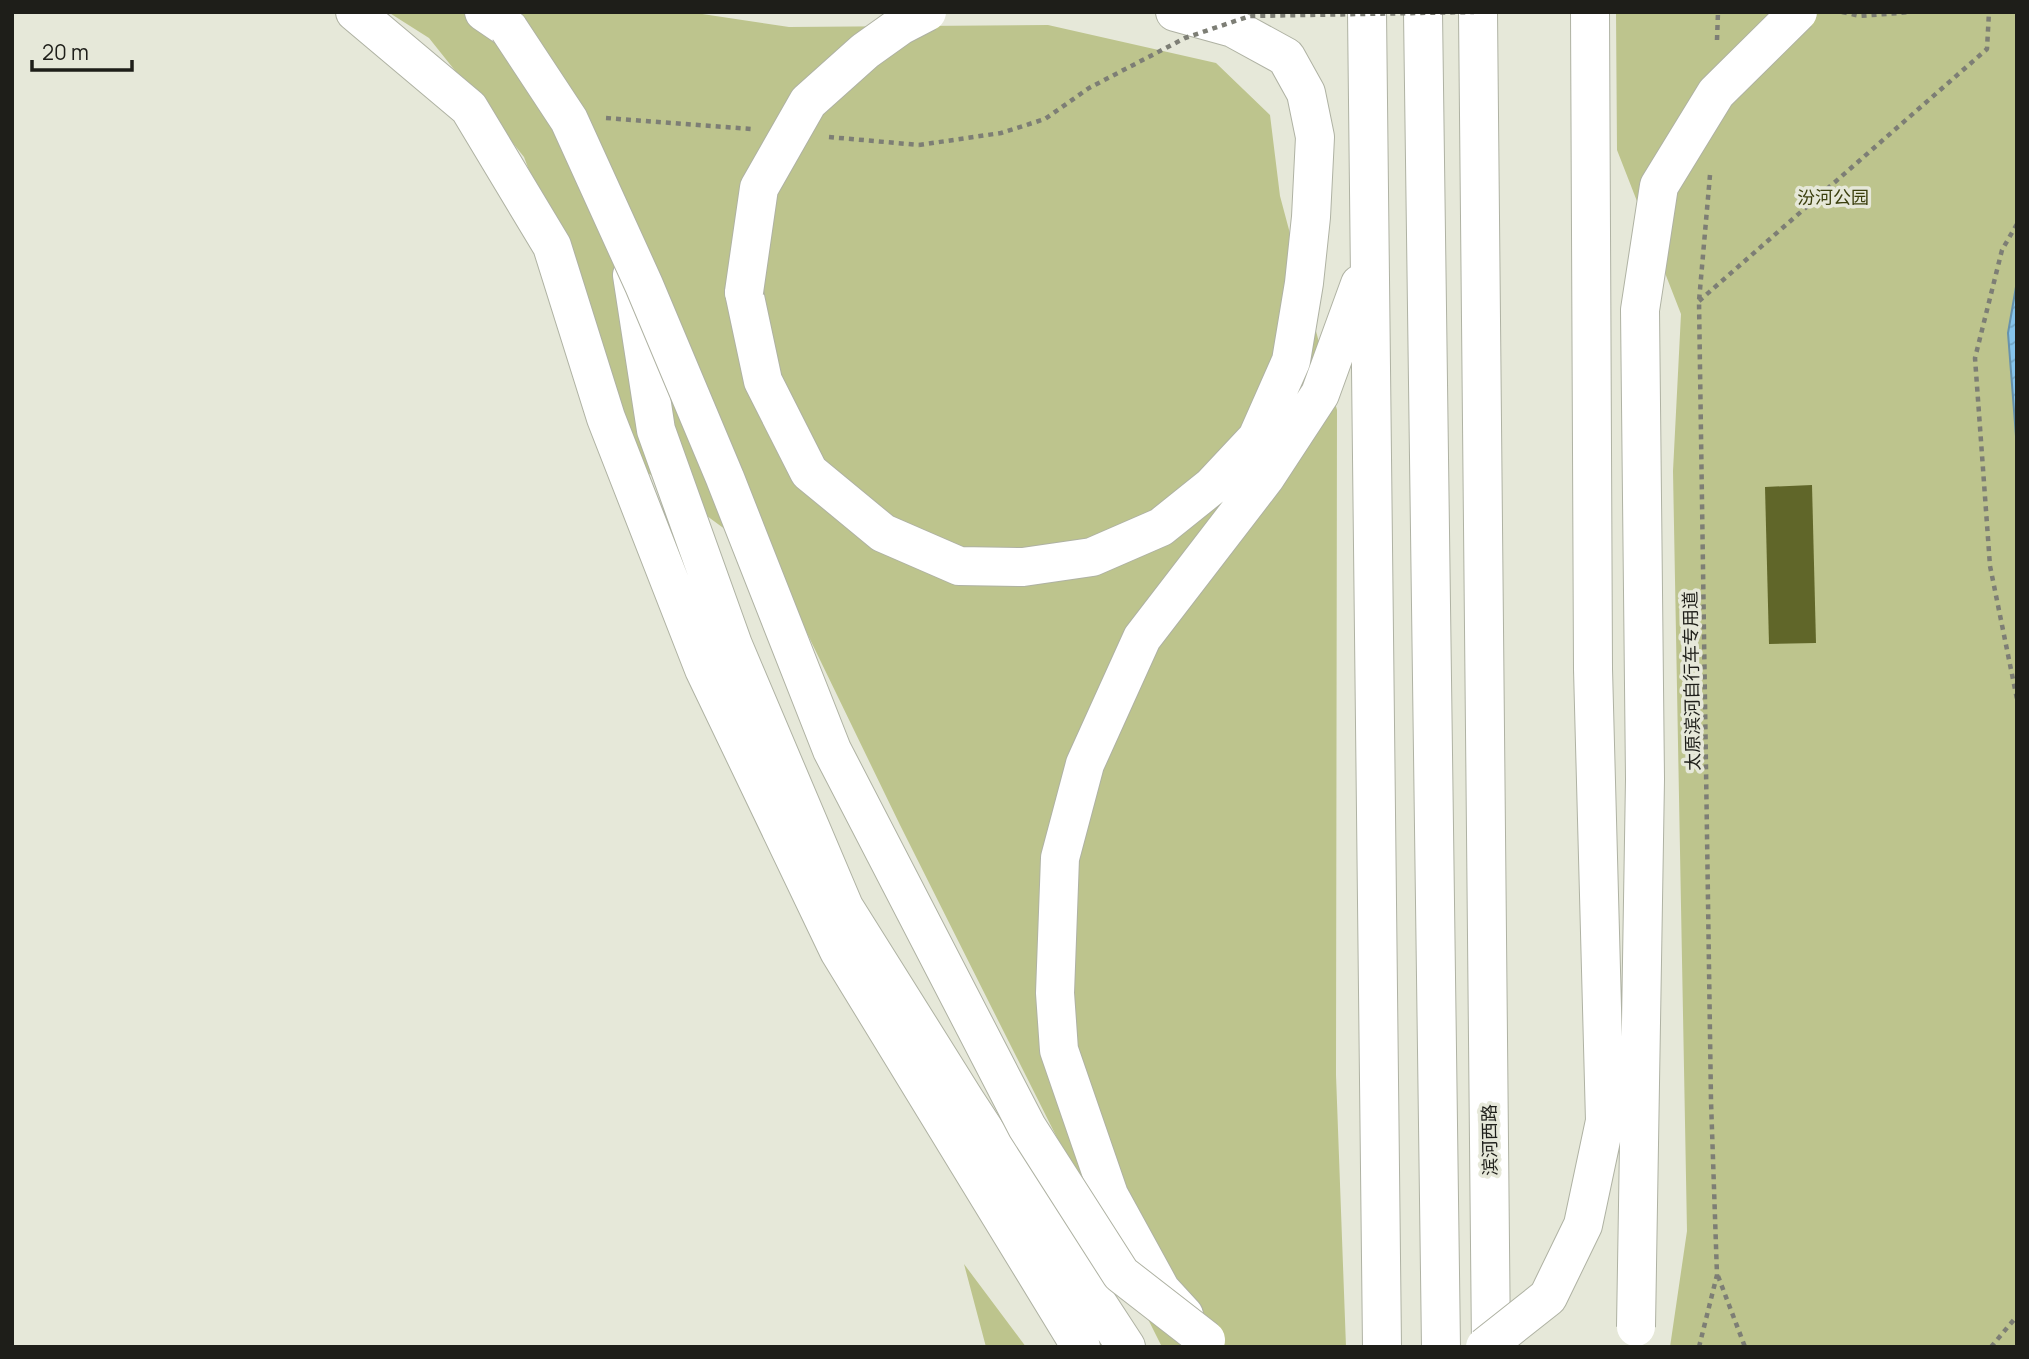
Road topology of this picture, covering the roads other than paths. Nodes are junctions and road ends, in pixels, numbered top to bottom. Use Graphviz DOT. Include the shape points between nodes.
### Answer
graph roads {
  1 [pos="355,12"];
  2 [pos="484,12"];
  3 [pos="927,12"];
  4 [pos="1175,12"];
  5 [pos="1367,12"];
  6 [pos="1423,12"];
  7 [pos="1476,12"];
  8 [pos="1488,12"];
  9 [pos="1590,12"];
  10 [pos="1798,12"];
  11 [pos="1478,51"];
  12 [pos="629,252"];
  13 [pos="1369,259"];
  14 [pos="1265,478"];
  15 [pos="1023,567"];
  16 [pos="1635,1337"];
  17 [pos="1214,1343"];
  18 [pos="1081,1347"];
  19 [pos="1126,1347"];
  20 [pos="1382,1347"];
  21 [pos="1441,1347"];
  22 [pos="1485,1347"];
  23 [pos="1492,1347"];
  1 -- 18 [label="highway" via="469,108 552,246 606,418 704,669 839,951"];
  2 -- 12 [label="highway, bridge" via="509,29 569,120"];
  3 -- 15 [label="highway, bridge" via="864,51 808,102 760,188 744,292 764,382 809,472 883,533 959,566"];
  4 -- 15 [label="highway" via="1233,28 1286,57 1306,93 1315,137 1311,217 1291,361 1257,438 1212,486 1161,527 1092,556"];
  5 -- 13 [label="highway"];
  6 -- 21 [label="highway"];
  7 -- 11 [label="highway"];
  8 -- 11 [label="highway"];
  9 -- 22 [label="highway, bridge" via="1593,669 1605,1121 1583,1225 1548,1297"];
  10 -- 16 [label="highway, bridge" via="1716,93 1659,186 1640,310 1645,779"];
  11 -- 23 [label="highway, 滨河西路"];
  12 -- 17 [label="highway, bridge" via="725,478 832,750 1027,1127 1121,1273"];
  12 -- 19 [label="highway, bridge" via="656,430 733,645 844,907"];
  13 -- 14 [label="highway" via="1320,394"];
  13 -- 20 [label="highway"];
  14 -- 15 [label="highway" via="1196,527 1118,555"];
  14 -- 17 [label="highway, bridge" via="1142,638 1085,764 1060,858 1055,993 1059,1050 1109,1195 1161,1290"];
}
